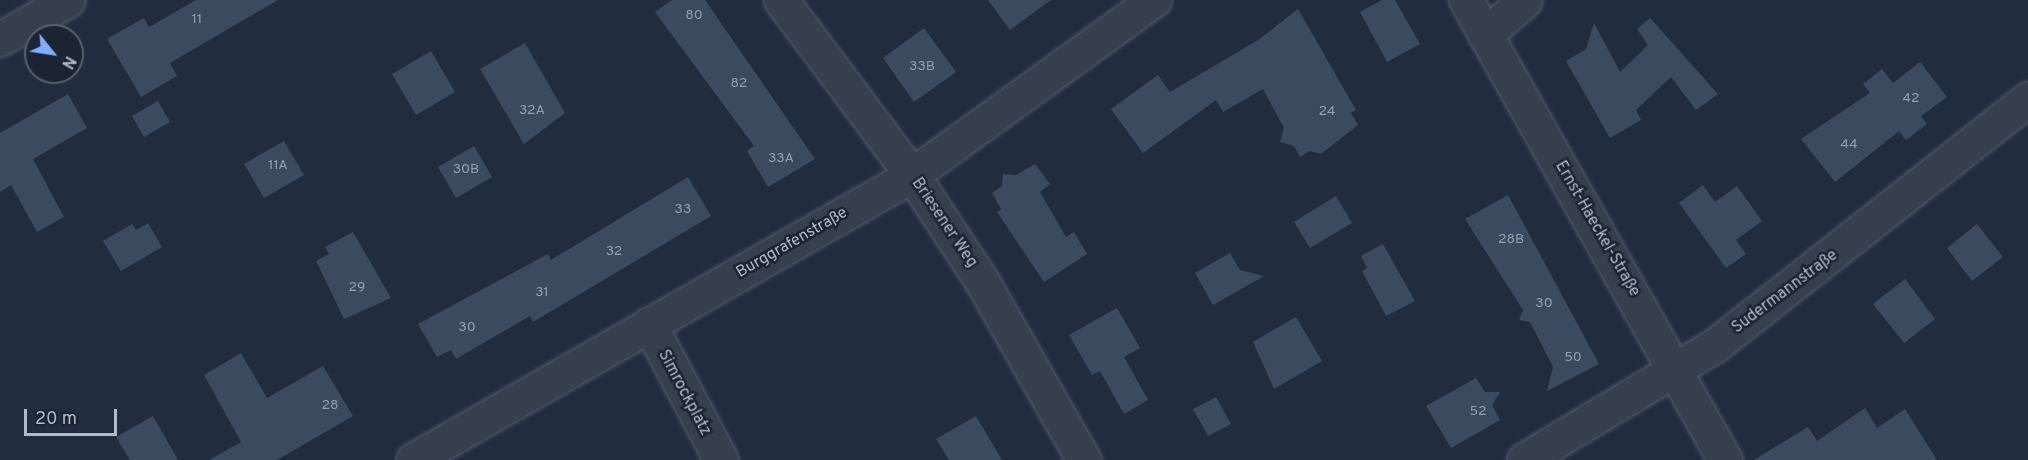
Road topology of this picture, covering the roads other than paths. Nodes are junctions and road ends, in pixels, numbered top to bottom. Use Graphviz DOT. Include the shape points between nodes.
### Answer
graph roads {
  1 [pos="68,0"];
  2 [pos="780,0"];
  3 [pos="1154,0"];
  4 [pos="1466,0"];
  5 [pos="1525,0"];
  6 [pos="1485,35"];
  7 [pos="0,39"];
  8 [pos="2026,106"];
  9 [pos="912,175"];
  10 [pos="649,324"];
  11 [pos="1678,370"];
  12 [pos="413,460"];
  13 [pos="721,460"];
  14 [pos="1084,460"];
  15 [pos="1524,460"];
  16 [pos="1725,460"];
  1 -- 7 [label="street"];
  2 -- 9 [label="street, Briesener Weg"];
  3 -- 9 [label="street, Burggrafenstraße"];
  4 -- 6 [label="street, Ernst-Haeckel-Straße"];
  5 -- 6 [label="street"];
  6 -- 11 [label="street, Ernst-Haeckel-Straße"];
  8 -- 11 [label="street, Sudermannstraße" via="1807,277"];
  9 -- 10 [label="street, Burggrafenstraße"];
  9 -- 14 [label="street, Briesener Weg" via="980,278"];
  10 -- 12 [label="street, Burggrafenstraße"];
  10 -- 13 [label="street, Simrockplatz"];
  11 -- 15 [label="street, Sudermannstraße"];
  11 -- 16 [label="street, Ernst-Haeckel-Straße"];
}
